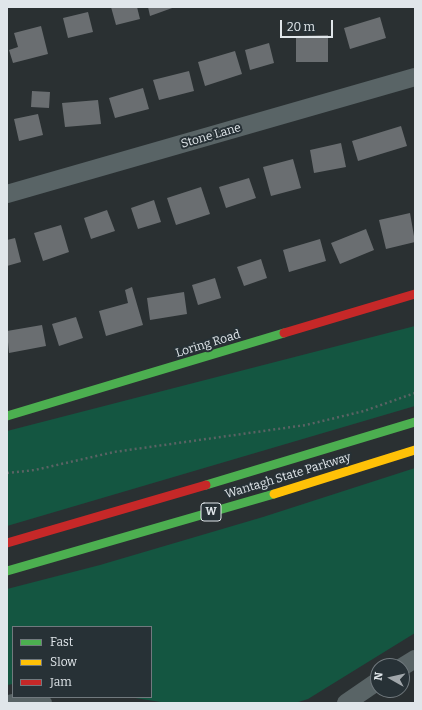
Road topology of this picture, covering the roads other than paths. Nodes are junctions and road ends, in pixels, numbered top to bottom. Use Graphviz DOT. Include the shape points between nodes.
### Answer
graph roads {
  1 [pos="415,77"];
  2 [pos="7,194"];
  3 [pos="415,294"];
  4 [pos="7,416"];
  5 [pos="415,422"];
  6 [pos="415,450"];
  7 [pos="7,543"];
  8 [pos="7,571"];
  9 [pos="370,686"];
  10 [pos="12,703"];
  11 [pos="43,703"];
  12 [pos="346,703"];
  1 -- 2 [label="street, Stone Lane"];
  3 -- 4 [label="main road, Loring Road"];
  5 -- 7 [label="main road, Wantagh State Parkway / W" via="230,479"];
  6 -- 8 [label="main road, Wantagh State Parkway / W"];
  9 -- 12 [label="street"];
  10 -- 11 [label="street"];
}
